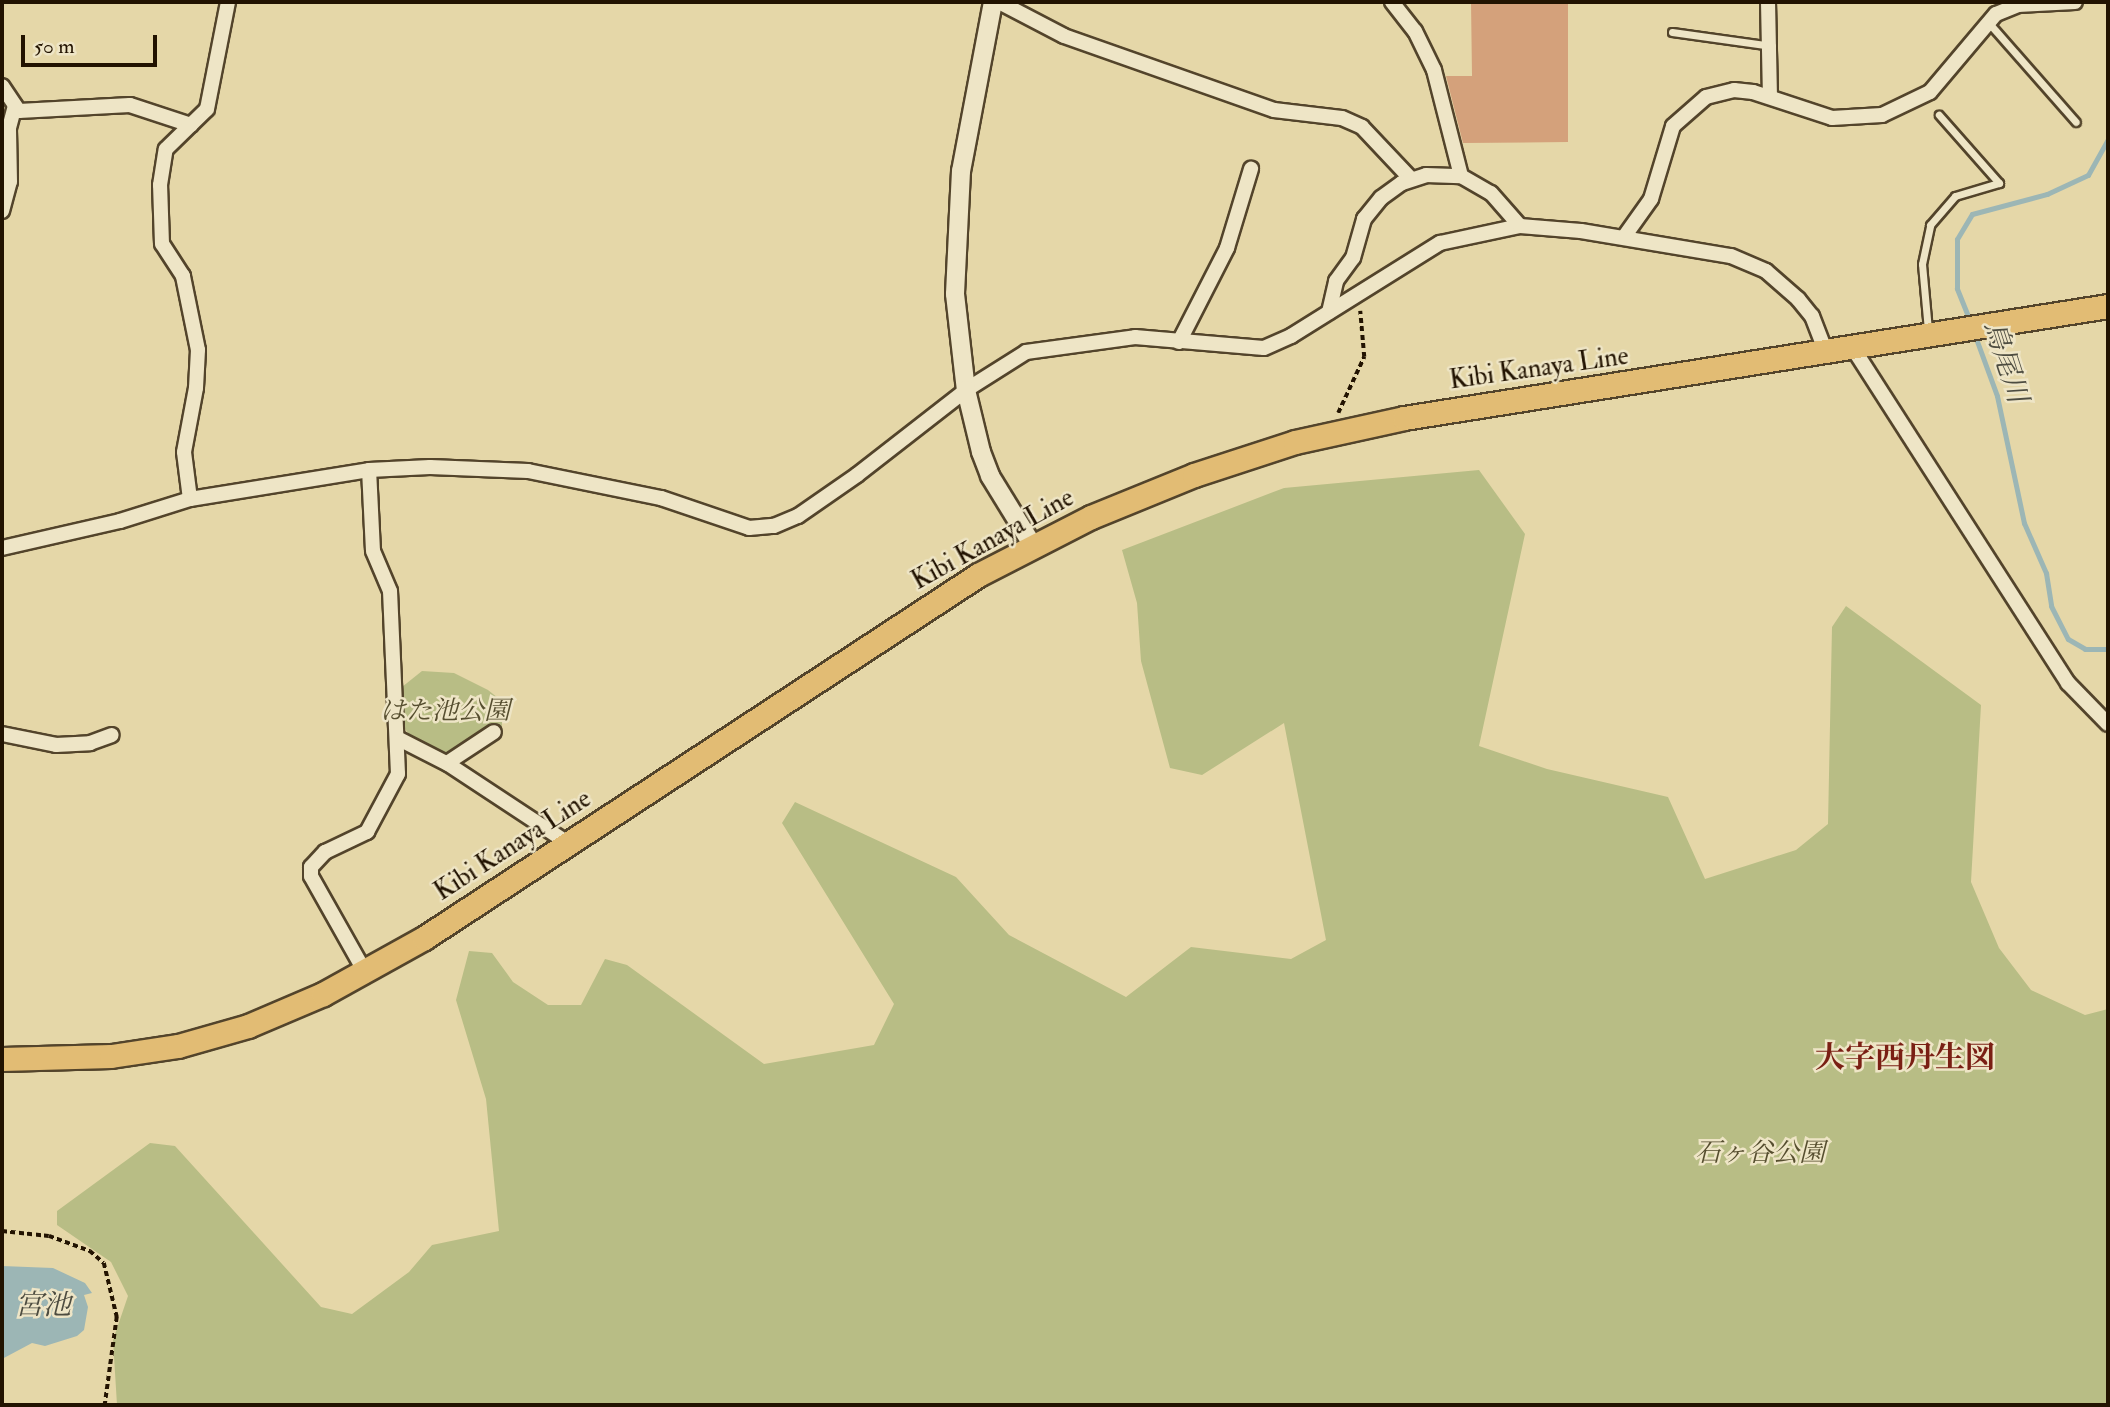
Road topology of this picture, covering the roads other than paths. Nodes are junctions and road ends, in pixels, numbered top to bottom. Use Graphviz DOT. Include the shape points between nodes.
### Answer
graph roads {
  1 [pos="228,2"];
  2 [pos="993,2"];
  3 [pos="999,2"];
  4 [pos="1392,2"];
  5 [pos="1768,2"];
  6 [pos="2075,2"];
  7 [pos="1987,22"];
  8 [pos="1672,32"];
  9 [pos="1772,46"];
  10 [pos="2,86"];
  11 [pos="1770,95"];
  12 [pos="15,106"];
  13 [pos="1939,115"];
  14 [pos="2076,122"];
  15 [pos="191,125"];
  16 [pos="1251,169"];
  17 [pos="1461,176"];
  18 [pos="1411,179"];
  19 [pos="2,211"];
  20 [pos="1520,226"];
  21 [pos="1624,237"];
  22 [pos="2108,306"];
  23 [pos="1329,312"];
  24 [pos="1940,331"];
  25 [pos="1179,342"];
  26 [pos="1851,345"];
  27 [pos="1825,350"];
  28 [pos="966,390"];
  29 [pos="369,470"];
  30 [pos="190,499"];
  31 [pos="1033,546"];
  32 [pos="2,548"];
  33 [pos="2108,724"];
  34 [pos="494,732"];
  35 [pos="2,734"];
  36 [pos="112,736"];
  37 [pos="399,738"];
  38 [pos="447,763"];
  39 [pos="568,843"];
  40 [pos="365,972"];
  41 [pos="2,1059"];
  1 -- 15 [label="street" via="207,108"];
  2 -- 28 [label="street" via="972,105 957,215 955,294"];
  3 -- 18 [label="street" via="1064,36 1274,110 1342,118 1362,127"];
  4 -- 17 [label="street" via="1415,31 1434,70"];
  5 -- 9 [label="street"];
  6 -- 7 [label="street" via="2008,7"];
  7 -- 11 [label="street" via="1943,79 1902,110 1832,118"];
  7 -- 14 [label="lane"];
  8 -- 9 [label="lane"];
  9 -- 11 [label="street"];
  10 -- 12 [label="street"];
  11 -- 21 [label="street" via="1720,92 1682,115 1665,140 1651,200"];
  12 -- 15 [label="street" via="19,111 130,105"];
  12 -- 19 [label="street" via="9,128 10,182"];
  13 -- 24 [label="lane" via="1999,183 1955,196 1930,225 1922,264"];
  15 -- 30 [label="street" via="166,149 160,185 162,244 183,276 198,350 197,388 184,452"];
  16 -- 25 [label="street" via="1227,248"];
  17 -- 18 [label="street" via="1442,173"];
  17 -- 20 [label="street" via="1491,193"];
  18 -- 23 [label="street" via="1390,190 1364,219 1353,258 1336,281"];
  20 -- 21 [label="street"];
  20 -- 23 [label="street" via="1440,243"];
  21 -- 27 [label="street" via="1731,256 1766,271 1812,316"];
  22 -- 24 [label="main road, Kibi Kanaya Line"];
  23 -- 25 [label="street" via="1264,348"];
  24 -- 26 [label="main road, Kibi Kanaya Line"];
  25 -- 28 [label="street" via="1135,337 1037,350"];
  26 -- 27 [label="main road, Kibi Kanaya Line"];
  26 -- 33 [label="street" via="2068,683"];
  27 -- 31 [label="main road, Kibi Kanaya Line" via="1435,412 1325,435 1194,475"];
  28 -- 29 [label="street" via="857,475 798,516 774,526 749,528 661,498 528,471"];
  28 -- 31 [label="street" via="990,476"];
  29 -- 30 [label="street"];
  29 -- 37 [label="street" via="373,551 390,591"];
  30 -- 32 [label="street" via="120,521"];
  31 -- 39 [label="main road, Kibi Kanaya Line" via="936,601"];
  34 -- 38 [label="street"];
  35 -- 36 [label="street" via="56,745"];
  37 -- 38 [label="street"];
  37 -- 40 [label="street" via="398,774 368,832 325,852 311,867 316,886"];
  38 -- 39 [label="street"];
  39 -- 40 [label="main road, Kibi Kanaya Line"];
  40 -- 41 [label="main road, Kibi Kanaya Line" via="287,1011 178,1046 78,1059"];
}
